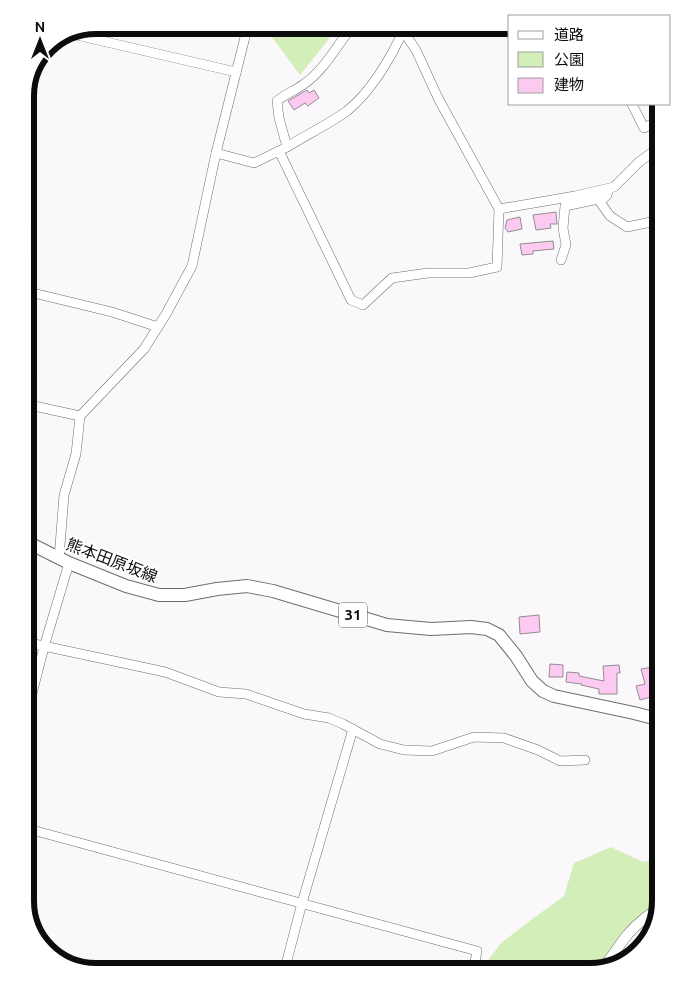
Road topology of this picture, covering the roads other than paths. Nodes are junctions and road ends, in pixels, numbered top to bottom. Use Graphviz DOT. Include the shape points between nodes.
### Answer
graph roads {
  1 [pos="246,34"];
  2 [pos="346,34"];
  3 [pos="401,34"];
  4 [pos="407,34"];
  5 [pos="80,36"];
  6 [pos="236,72"];
  7 [pos="632,105"];
  8 [pos="652,123"];
  9 [pos="283,149"];
  10 [pos="216,153"];
  11 [pos="652,153"];
  12 [pos="614,188"];
  13 [pos="499,209"];
  14 [pos="652,222"];
  15 [pos="561,260"];
  16 [pos="34,294"];
  17 [pos="158,327"];
  18 [pos="34,406"];
  19 [pos="80,416"];
  20 [pos="34,545"];
  21 [pos="64,560"];
  22 [pos="34,644"];
  23 [pos="44,647"];
  24 [pos="34,686"];
  25 [pos="652,718"];
  26 [pos="354,729"];
  27 [pos="585,760"];
  28 [pos="34,830"];
  29 [pos="302,903"];
  30 [pos="651,914"];
  31 [pos="611,960"];
  32 [pos="286,963"];
  33 [pos="475,963"];
  1 -- 6 [label="street"];
  2 -- 9 [label="street" via="305,84 277,102"];
  3 -- 9 [label="street" via="374,82 347,110"];
  4 -- 13 [label="street"];
  5 -- 6 [label="street"];
  6 -- 10 [label="street"];
  7 -- 8 [label="street" via="644,128"];
  9 -- 10 [label="street" via="254,163"];
  9 -- 13 [label="street" via="351,300 362,305 392,278 498,267"];
  10 -- 17 [label="street" via="192,266"];
  11 -- 12 [label="street"];
  12 -- 13 [label="street"];
  12 -- 14 [label="street" via="600,202 610,216 627,227"];
  12 -- 15 [label="street" via="594,200 565,206 563,228 566,245"];
  16 -- 17 [label="street" via="112,312"];
  17 -- 19 [label="street" via="144,349"];
  18 -- 19 [label="street"];
  19 -- 21 [label="street" via="76,454 64,495"];
  20 -- 21 [label="main road, 熊本田原坂線 / 31"];
  21 -- 23 [label="street"];
  21 -- 25 [label="main road, 熊本田原坂線 / 31" via="126,586 159,595 247,586 387,625 487,629 499,636 543,691"];
  22 -- 23 [label="street"];
  23 -- 24 [label="street"];
  23 -- 26 [label="street" via="165,672 219,692 246,694"];
  26 -- 27 [label="street" via="380,744 404,750 432,751 474,738 504,738 560,760"];
  26 -- 29 [label="street"];
  28 -- 29 [label="street"];
  29 -- 32 [label="street"];
  29 -- 33 [label="street" via="477,951"];
  30 -- 31 [label="street" via="628,934"];
}
